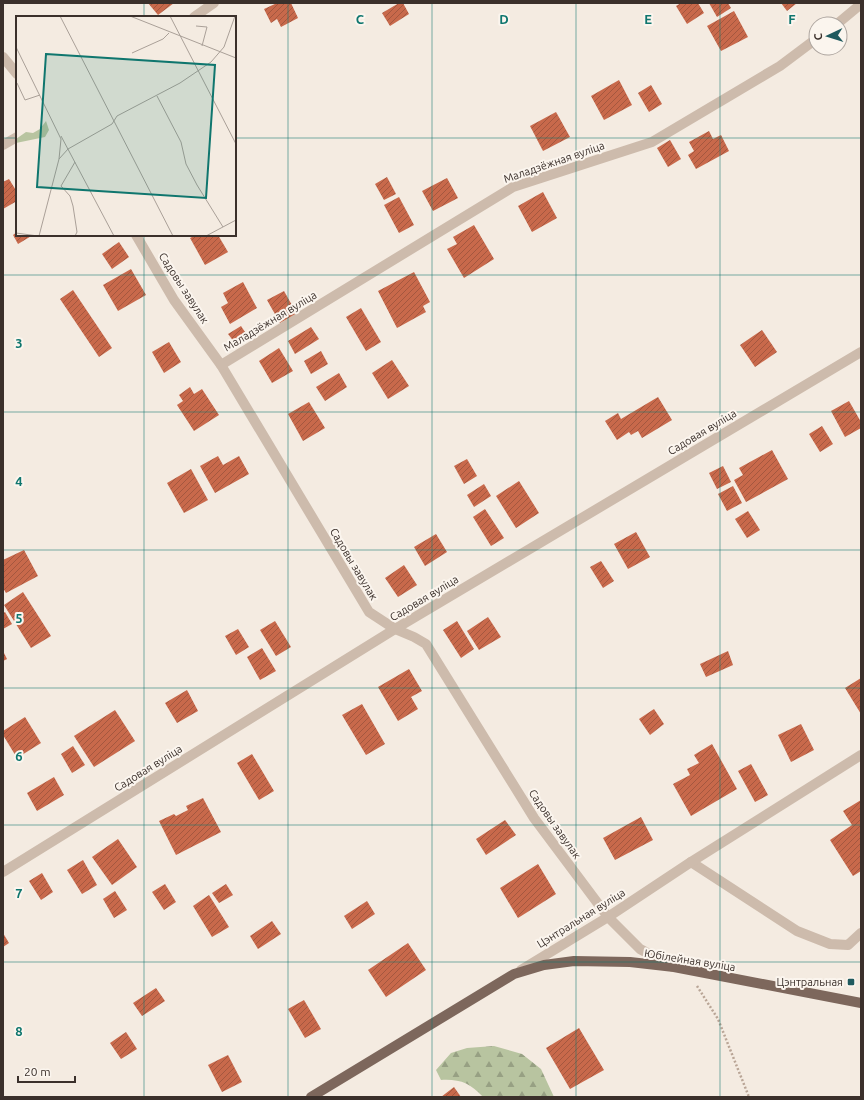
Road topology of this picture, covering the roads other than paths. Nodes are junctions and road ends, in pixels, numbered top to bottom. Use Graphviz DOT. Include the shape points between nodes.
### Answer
graph roads {
  1 [pos="214,3"];
  2 [pos="861,4"];
  3 [pos="195,16"];
  4 [pos="847,16"];
  5 [pos="808,45"];
  6 [pos="3,57"];
  7 [pos="16,73"];
  8 [pos="16,138"];
  9 [pos="3,145"];
  10 [pos="137,236"];
  11 [pos="861,352"];
  12 [pos="221,365"];
  13 [pos="395,629"];
  14 [pos="861,755"];
  15 [pos="691,862"];
  16 [pos="3,872"];
  17 [pos="608,917"];
  18 [pos="861,933"];
  19 [pos="674,967"];
  20 [pos="514,974"];
  21 [pos="861,1003"];
  22 [pos="310,1097"];
  1 -- 3 [label="street"];
  2 -- 4 [label="street"];
  5 -- 12 [label="street, Маладзёжная вуліца" via="780,66 652,142 512,187"];
  6 -- 7 [label="street"];
  8 -- 9 [label="street"];
  10 -- 12 [label="street, Садовы завулак" via="174,300"];
  11 -- 13 [label="street, Садовая вуліца"];
  12 -- 13 [label="street, Садовы завулак" via="369,612"];
  13 -- 16 [label="street, Садовая вуліца"];
  13 -- 17 [label="street, Садовы завулак" via="426,644 534,818"];
  14 -- 15 [label="street, Цэнтральная вуліца"];
  15 -- 17 [label="street, Цэнтральная вуліца"];
  15 -- 18 [label="street" via="797,930 823,942 848,945"];
  17 -- 19 [label="street, Садовы завулак" via="640,949"];
  17 -- 20 [label="street, Цэнтральная вуліца"];
  19 -- 20 [label="main road, Юбілейная вуліца" via="630,962 574,961 544,965"];
  19 -- 21 [label="main road, Юбілейная вуліца"];
  20 -- 22 [label="main road, Цэнтральная вуліца"];
}
